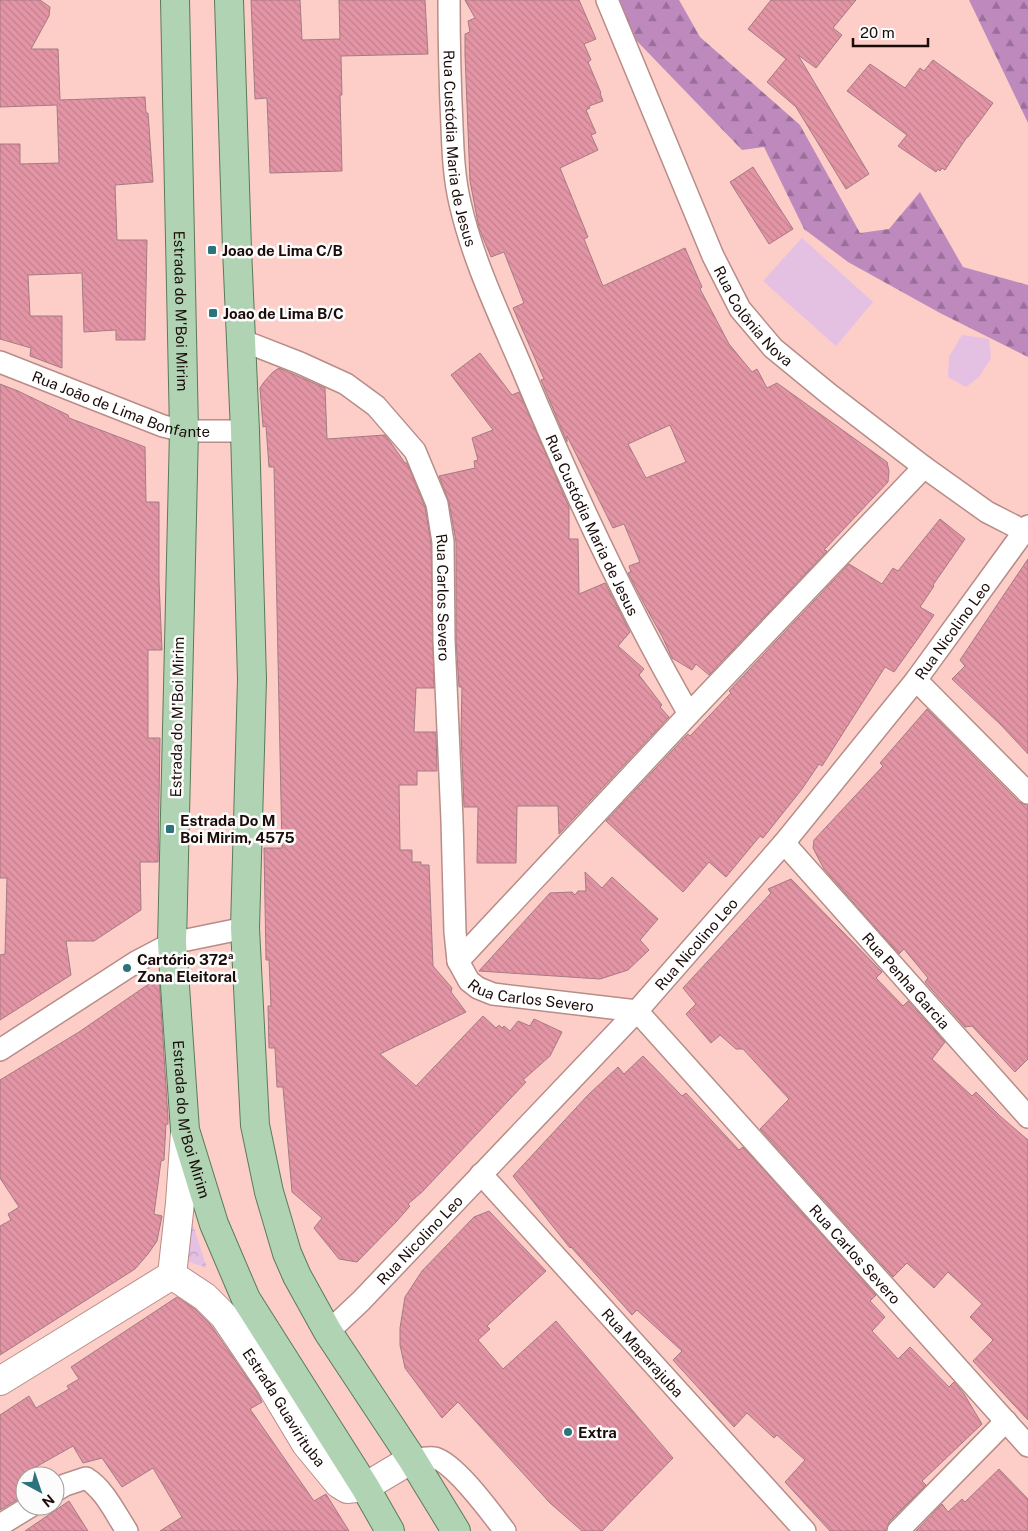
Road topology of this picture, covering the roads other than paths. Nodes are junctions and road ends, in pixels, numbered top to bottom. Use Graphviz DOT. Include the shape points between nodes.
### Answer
graph roads {
  1 [pos="175,0"];
  2 [pos="229,0"];
  3 [pos="449,0"];
  4 [pos="607,0"];
  5 [pos="241,340"];
  6 [pos="0,362"];
  7 [pos="184,431"];
  8 [pos="245,432"];
  9 [pos="924,467"];
  10 [pos="1027,530"];
  11 [pos="916,680"];
  12 [pos="689,714"];
  13 [pos="1028,793"];
  14 [pos="784,844"];
  15 [pos="245,928"];
  16 [pos="172,943"];
  17 [pos="458,961"];
  18 [pos="637,1011"];
  19 [pos="0,1050"];
  20 [pos="1028,1117"];
  21 [pos="186,1130"];
  22 [pos="480,1174"];
  23 [pos="172,1275"];
  24 [pos="328,1332"];
  25 [pos="0,1381"];
  26 [pos="1006,1421"];
  27 [pos="1028,1446"];
  28 [pos="412,1459"];
  29 [pos="65,1485"];
  30 [pos="365,1488"];
  31 [pos="16,1516"];
  32 [pos="0,1526"];
  33 [pos="127,1531"];
  34 [pos="390,1531"];
  35 [pos="456,1531"];
  36 [pos="505,1531"];
  37 [pos="805,1531"];
  38 [pos="898,1531"];
  1 -- 7 [label="main road, Estrada do M'Boi Mirim"];
  2 -- 5 [label="main road"];
  3 -- 12 [label="street, Rua Custódia Maria de Jesus" via="448,60 454,163 459,201 471,247 613,571 658,661"];
  4 -- 9 [label="street, Rua Colônia Nova" via="713,256 740,309 773,348"];
  5 -- 8 [label="main road"];
  5 -- 17 [label="street, Rua Carlos Severo" via="346,384 376,406 415,451 437,504 443,542 444,640"];
  6 -- 7 [label="street, Rua João de Lima Bonfante" via="163,426"];
  7 -- 8 [label="street, Rua João de Lima Bonfante"];
  7 -- 16 [label="main road, Estrada do M'Boi Mirim"];
  8 -- 15 [label="main road" via="252,679"];
  9 -- 10 [label="street, Rua Colônia Nova" via="987,512"];
  9 -- 12 [label="street"];
  10 -- 11 [label="street, Rua Nicolino Leo"];
  11 -- 13 [label="street"];
  11 -- 14 [label="street, Rua Nicolino Leo"];
  12 -- 17 [label="street"];
  14 -- 18 [label="street, Rua Nicolino Leo"];
  14 -- 20 [label="street, Rua Penha Garcia"];
  15 -- 16 [label="street"];
  15 -- 24 [label="main road" via="255,1124 259,1145 287,1253"];
  16 -- 19 [label="street" via="136,962"];
  16 -- 21 [label="main road, Estrada do M'Boi Mirim"];
  17 -- 18 [label="street, Rua Carlos Severo" via="469,980 493,994"];
  18 -- 22 [label="street, Rua Nicolino Leo"];
  18 -- 26 [label="street, Rua Carlos Severo"];
  21 -- 23 [label="street"];
  21 -- 30 [label="main road, Estrada do M'Boi Mirim" via="214,1224 246,1299"];
  22 -- 24 [label="street, Rua Nicolino Leo"];
  22 -- 37 [label="street, Rua Maparajuba"];
  23 -- 25 [label="street"];
  23 -- 30 [label="street, Estrada Guavirituba" via="205,1296 224,1316 306,1444 339,1484 347,1489"];
  24 -- 28 [label="main road"];
  26 -- 27 [label="street, Rua Carlos Severo"];
  26 -- 38 [label="street"];
  28 -- 30 [label="street"];
  28 -- 35 [label="main road"];
  28 -- 36 [label="street" via="435,1458 449,1466"];
  29 -- 33 [label="street" via="86,1478 93,1483"];
  30 -- 34 [label="main road, Estrada do M'Boi Mirim"];
  31 -- 32 [label="street"];
}
